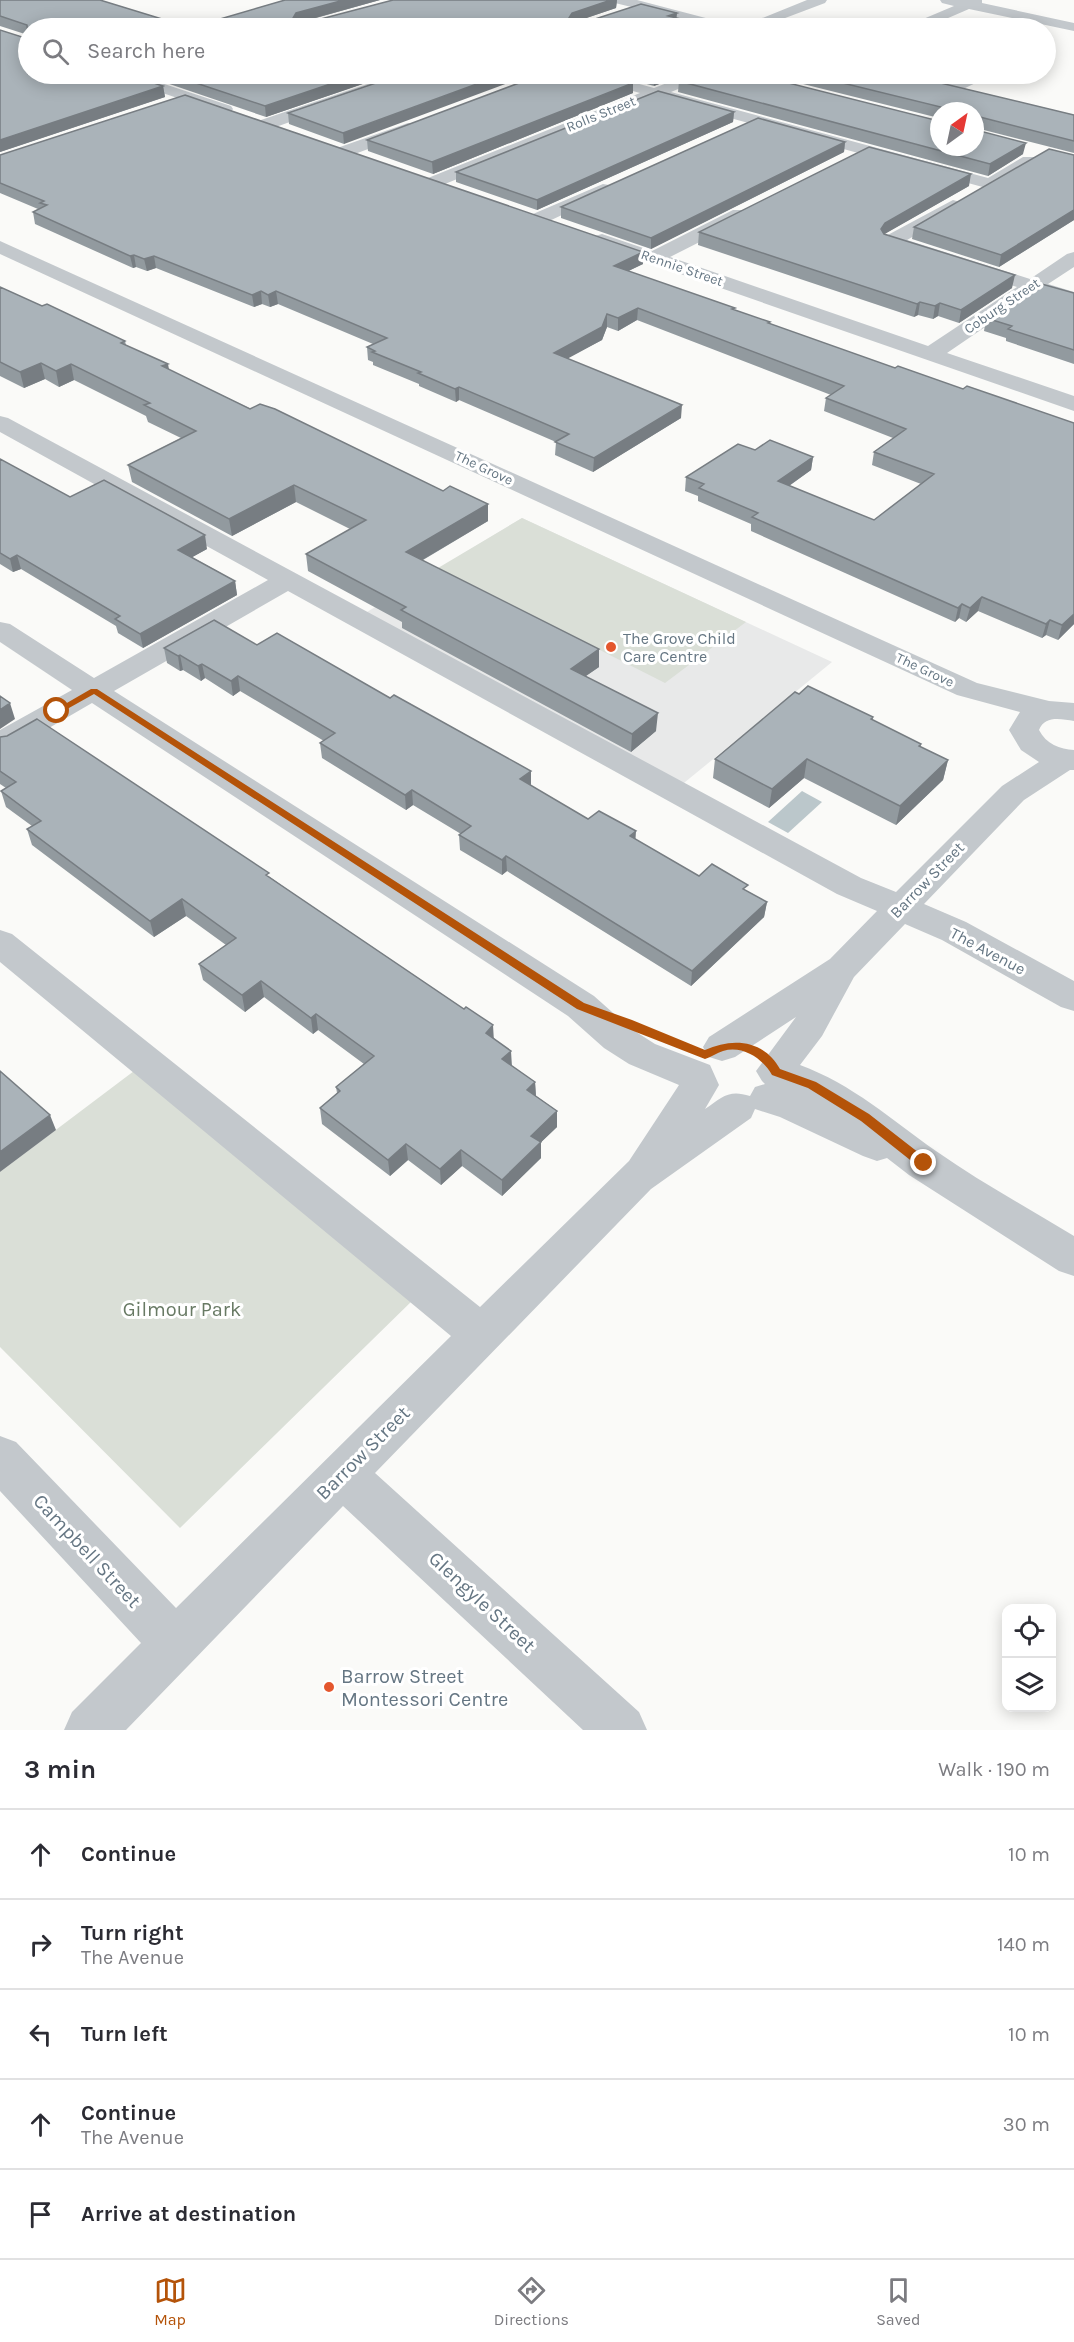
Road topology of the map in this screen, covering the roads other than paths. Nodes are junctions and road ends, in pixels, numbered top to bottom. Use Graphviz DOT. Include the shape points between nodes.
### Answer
graph roads {
  1 [pos="820,0"];
  2 [pos="947,0"];
  3 [pos="780,2"];
  4 [pos="973,2"];
  5 [pos="621,7"];
  6 [pos="803,7"];
  7 [pos="692,18"];
  8 [pos="774,18"];
  9 [pos="937,18"];
  10 [pos="1035,18"];
  11 [pos="1056,23"];
  12 [pos="1074,28"];
  13 [pos="1056,39"];
  14 [pos="151,84"];
  15 [pos="382,84"];
  16 [pos="625,84"];
  17 [pos="676,84"];
  18 [pos="961,84"];
  19 [pos="952,88"];
  20 [pos="656,92"];
  21 [pos="188,97"];
  22 [pos="167,104"];
  23 [pos="754,120"];
  24 [pos="421,123"];
  25 [pos="267,124"];
  26 [pos="733,130"];
  27 [pos="301,136"];
  28 [pos="324,144"];
  29 [pos="1021,146"];
  30 [pos="865,150"];
  31 [pos="346,151"];
  32 [pos="368,159"];
  33 [pos="844,161"];
  34 [pos="412,174"];
  35 [pos="434,182"];
  36 [pos="615,184"];
  37 [pos="990,184"];
  38 [pos="466,193"];
  39 [pos="759,204"];
  40 [pos="519,211"];
  41 [pos="540,218"];
  42 [pos="563,226"];
  43 [pos="585,234"];
  44 [pos="0,247"];
  45 [pos="653,258"];
  46 [pos="1074,258"];
  47 [pos="1033,286"];
  48 [pos="1074,298"];
  49 [pos="931,354"];
  50 [pos="1074,404"];
  51 [pos="0,423"];
  52 [pos="288,579"];
  53 [pos="0,630"];
  54 [pos="967,689"];
  55 [pos="94,690"];
  56 [pos="1064,709"];
  57 [pos="1028,737"];
  58 [pos="0,743"];
  59 [pos="1070,760"];
  60 [pos="1013,793"];
  61 [pos="900,908"];
  62 [pos="0,943"];
  63 [pos="842,968"];
  64 [pos="1074,998"];
  65 [pos="706,1066"];
  66 [pos="764,1087"];
  67 [pos="637,1177"];
  68 [pos="1074,1258"];
  69 [pos="481,1334"];
  70 [pos="0,1458"];
  71 [pos="342,1474"];
  72 [pos="175,1643"];
  73 [pos="90,1730"];
  74 [pos="621,1730"];
  1 -- 6 [label="street"];
  2 -- 4 [label="street"];
  3 -- 6 [label="street"];
  4 -- 9 [label="street"];
  4 -- 10 [label="street"];
  5 -- 7 [label="street" via="642,6"];
  6 -- 8 [label="street"];
  11 -- 12 [label="street"];
  12 -- 13 [label="street"];
  14 -- 21 [label="street"];
  15 -- 25 [label="street"];
  16 -- 20 [label="street"];
  17 -- 20 [label="street, Rolls Street"];
  18 -- 19 [label="street"];
  20 -- 23 [label="street"];
  20 -- 35 [label="street, Rolls Street"];
  21 -- 22 [label="street"];
  21 -- 25 [label="street"];
  23 -- 26 [label="street"];
  23 -- 30 [label="street"];
  24 -- 31 [label="street"];
  25 -- 27 [label="street"];
  28 -- 31 [label="street"];
  29 -- 37 [label="street" via="1044,152"];
  30 -- 33 [label="street"];
  30 -- 37 [label="street"];
  31 -- 32 [label="street"];
  34 -- 35 [label="street"];
  35 -- 38 [label="street"];
  36 -- 41 [label="street"];
  37 -- 47 [label="street" via="891,242"];
  39 -- 45 [label="street"];
  40 -- 41 [label="street"];
  41 -- 42 [label="street"];
  43 -- 45 [label="street, Rennie Street"];
  44 -- 54 [label="street, The Grove"];
  45 -- 49 [label="street, Rennie Street"];
  46 -- 47 [label="street, Coburg Street"];
  47 -- 48 [label="street"];
  47 -- 49 [label="street, Coburg Street"];
  49 -- 50 [label="street, Rennie Street"];
  51 -- 52 [label="street, The Avenue"];
  52 -- 55 [label="street"];
  52 -- 61 [label="street, The Avenue" via="838,880"];
  53 -- 55 [label="street"];
  54 -- 56 [label="street, The Grove"];
  54 -- 57 [label="street, The Grove"];
  55 -- 58 [label="street"];
  55 -- 65 [label="street" via="580,1006 642,1054"];
  56 -- 57 [label="street" via="1030,717"];
  57 -- 59 [label="street, The Grove" via="1052,756"];
  57 -- 60 [label="street, Barrow Street"];
  59 -- 60 [label="street, Barrow Street"];
  60 -- 61 [label="street, Barrow Street"];
  61 -- 63 [label="street, Barrow Street"];
  61 -- 64 [label="street, The Avenue" via="954,931"];
  62 -- 69 [label="street"];
  63 -- 65 [label="street, Barrow Street"];
  63 -- 66 [label="street, Barrow Street" via="809,1026"];
  65 -- 66 [label="street" via="714,1100"];
  65 -- 66 [label="street" via="735,1045 748,1047 770,1061"];
  65 -- 67 [label="street, Barrow Street"];
  66 -- 67 [label="street, Barrow Street"];
  66 -- 68 [label="street" via="854,1136 924,1163"];
  67 -- 69 [label="street, Barrow Street"];
  69 -- 71 [label="street, Barrow Street"];
  70 -- 72 [label="street, Campbell Street"];
  71 -- 72 [label="street, Barrow Street"];
  71 -- 74 [label="street, Glengyle Street"];
  72 -- 73 [label="street, Barrow Street"];
}
